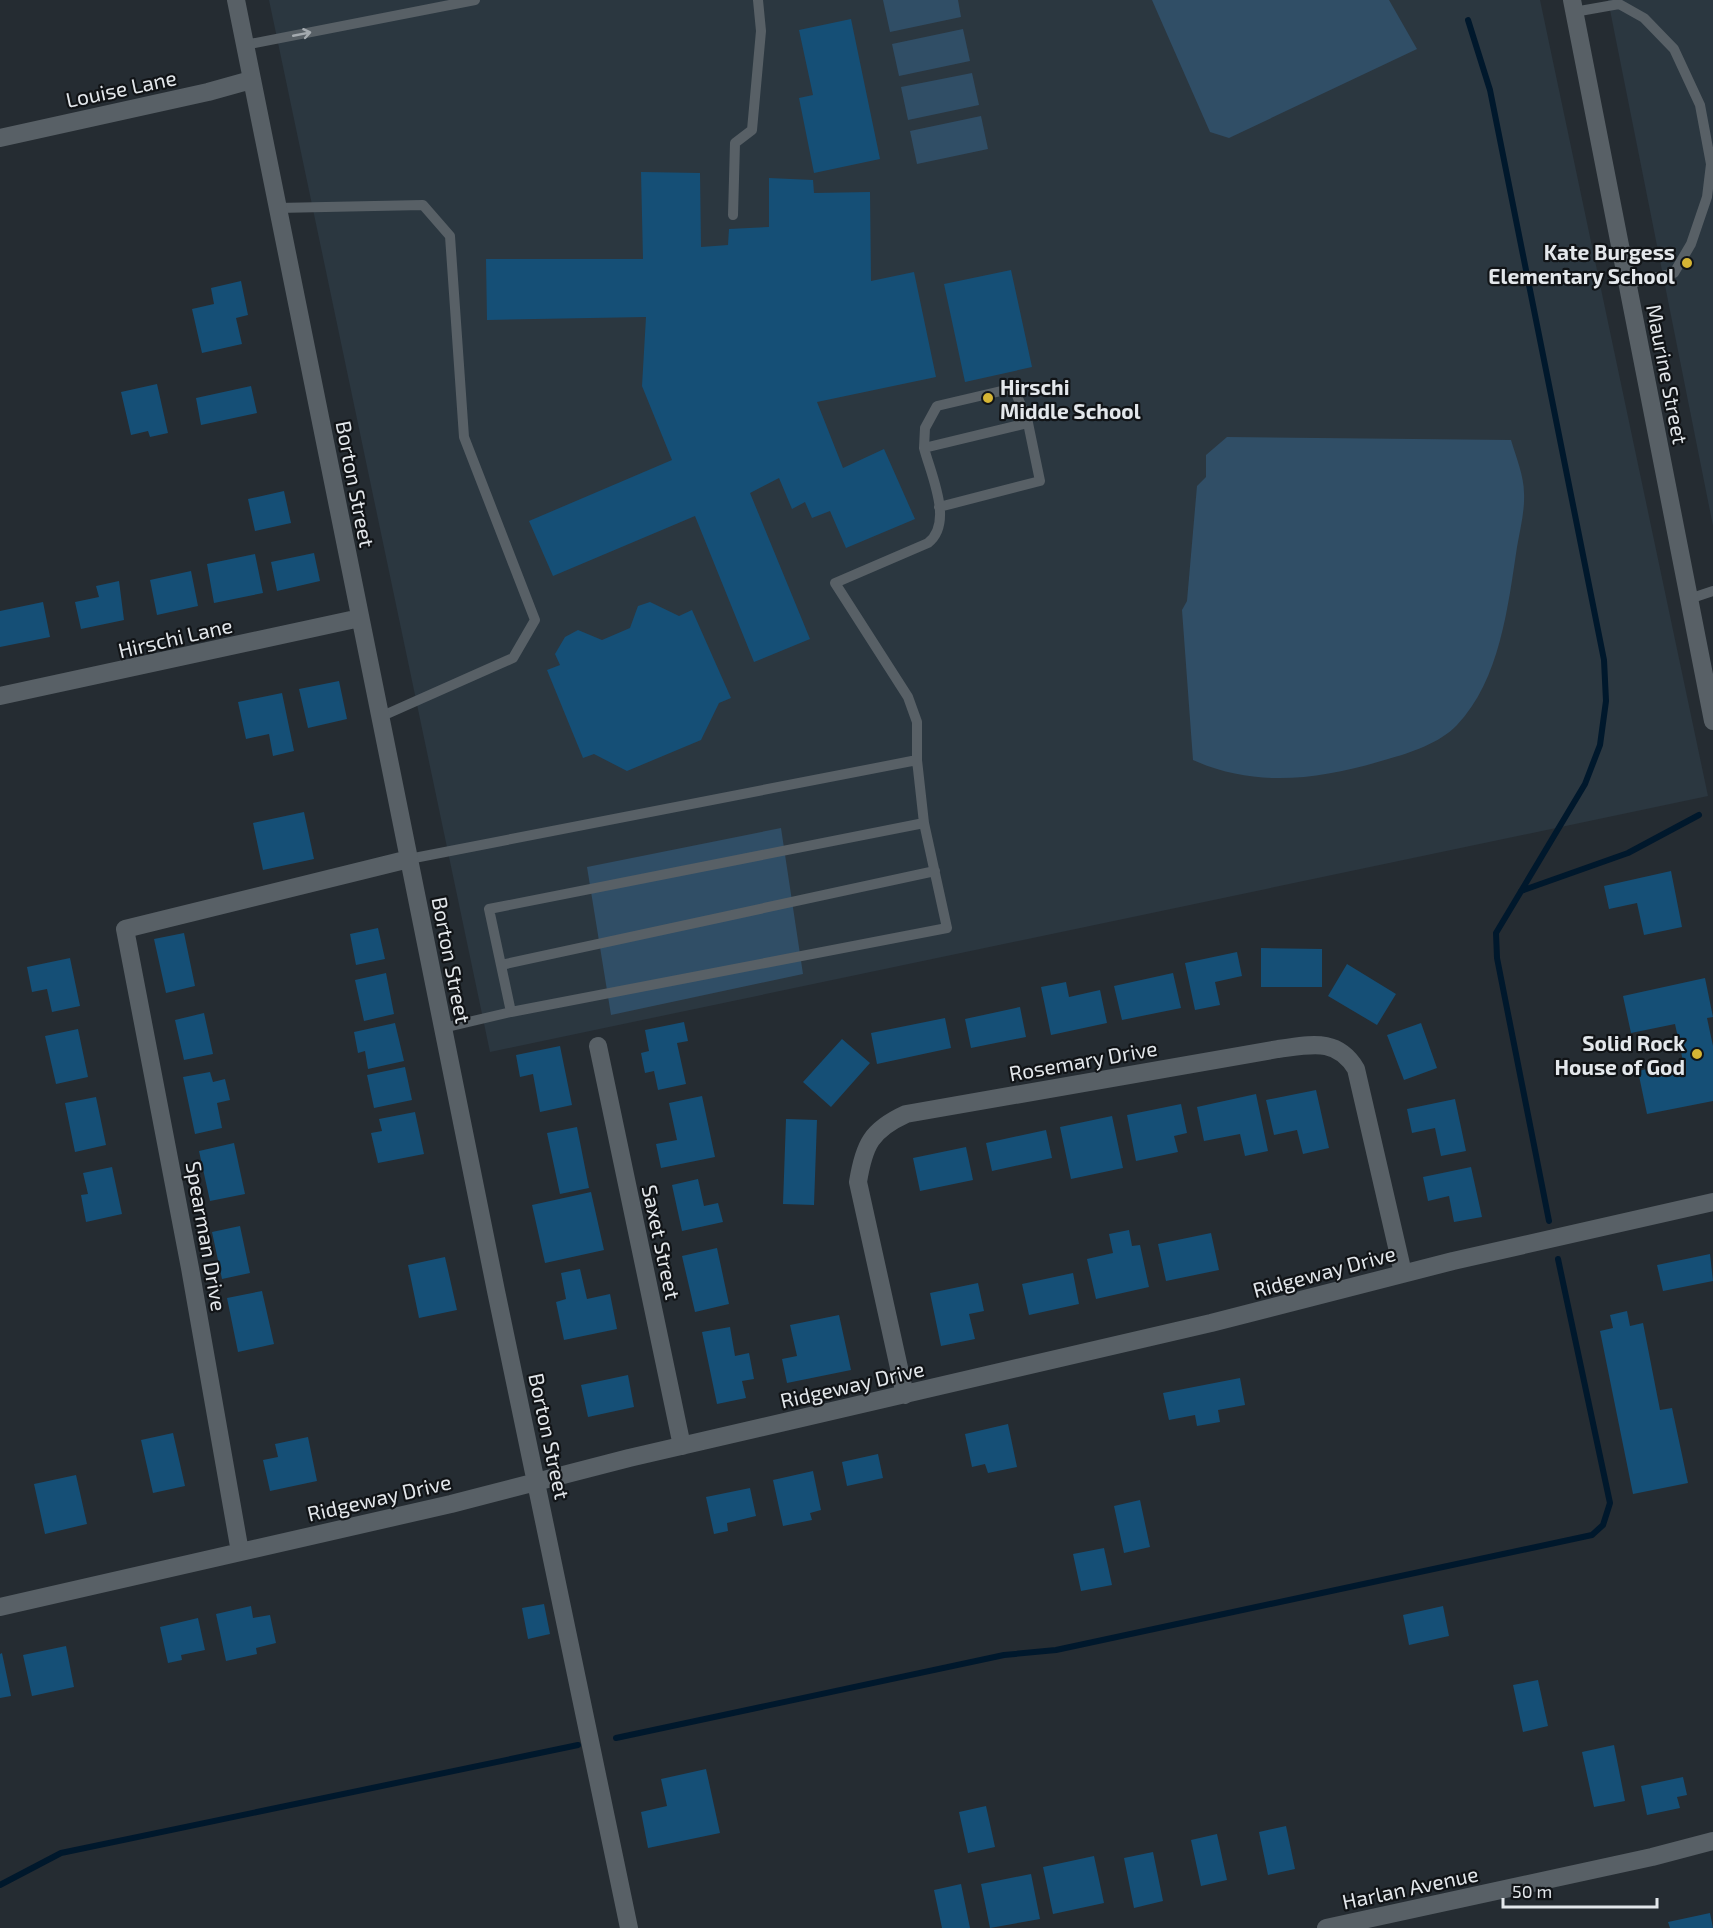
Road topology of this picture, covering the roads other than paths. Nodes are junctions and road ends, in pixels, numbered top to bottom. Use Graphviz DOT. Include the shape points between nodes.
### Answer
graph roads {
  1 [pos="236,0"];
  2 [pos="476,0"];
  3 [pos="758,0"];
  4 [pos="1573,6"];
  5 [pos="245,45"];
  6 [pos="251,80"];
  7 [pos="0,138"];
  8 [pos="277,208"];
  9 [pos="733,215"];
  10 [pos="1627,284"];
  11 [pos="1028,423"];
  12 [pos="924,448"];
  13 [pos="939,507"];
  14 [pos="1713,591"];
  15 [pos="1689,599"];
  16 [pos="360,618"];
  17 [pos="0,696"];
  18 [pos="380,717"];
  19 [pos="1713,721"];
  20 [pos="917,760"];
  21 [pos="924,823"];
  22 [pos="409,859"];
  23 [pos="935,871"];
  24 [pos="501,965"];
  25 [pos="511,1012"];
  26 [pos="443,1028"];
  27 [pos="598,1046"];
  28 [pos="1713,1202"];
  29 [pos="1403,1273"];
  30 [pos="905,1395"];
  31 [pos="682,1446"];
  32 [pos="537,1482"];
  33 [pos="240,1552"];
  34 [pos="0,1607"];
  35 [pos="1713,1841"];
  36 [pos="628,1928"];
  37 [pos="1326,1928"];
  1 -- 5 [label="street, Borton Street"];
  5 -- 2 [label="lane, one-way"];
  3 -- 9 [label="lane" via="761,31 752,130 735,142"];
  4 -- 10 [label="street, Maurine Street"];
  4 -- 10 [label="lane" via="1618,4 1644,18 1674,49 1700,105 1711,164 1707,197 1691,244 1674,273"];
  5 -- 6 [label="street, Borton Street"];
  6 -- 7 [label="street, Louise Lane"];
  6 -- 8 [label="street, Borton Street"];
  8 -- 16 [label="street, Borton Street"];
  8 -- 18 [label="lane" via="423,204 450,236 464,437 535,620 513,658"];
  10 -- 15 [label="street, Maurine Street"];
  11 -- 12 [label="lane"];
  11 -- 12 [label="lane" via="1014,388 1003,390 937,406 925,428"];
  11 -- 13 [label="lane" via="1040,481"];
  12 -- 13 [label="lane"];
  13 -- 20 [label="lane" via="937,536 928,543 835,583 908,697 917,722"];
  14 -- 15 [label="lane"];
  15 -- 19 [label="street, Maurine Street"];
  16 -- 17 [label="street, Hirschi Lane"];
  16 -- 18 [label="street, Borton Street"];
  18 -- 22 [label="street, Borton Street"];
  20 -- 21 [label="lane"];
  20 -- 22 [label="lane"];
  21 -- 23 [label="lane"];
  21 -- 24 [label="lane" via="489,909"];
  22 -- 26 [label="street, Borton Street"];
  22 -- 33 [label="street, Spearman Drive" via="125,929"];
  23 -- 24 [label="lane"];
  23 -- 25 [label="lane" via="947,928"];
  24 -- 25 [label="lane"];
  25 -- 26 [label="lane"];
  26 -- 32 [label="street, Borton Street"];
  27 -- 31 [label="street, Saxet Street"];
  28 -- 29 [label="street, Ridgeway Drive"];
  29 -- 30 [label="street, Ridgeway Drive"];
  29 -- 30 [label="street, Rosemary Drive" via="1356,1069 1348,1055 1329,1047 1315,1044 1278,1049 906,1114 886,1123 869,1141 858,1182"];
  30 -- 31 [label="street, Ridgeway Drive"];
  31 -- 32 [label="street, Ridgeway Drive"];
  32 -- 33 [label="street, Ridgeway Drive"];
  32 -- 36 [label="street, Borton Street"];
  33 -- 34 [label="street, Ridgeway Drive"];
  35 -- 37 [label="street, Harlan Avenue"];
}
